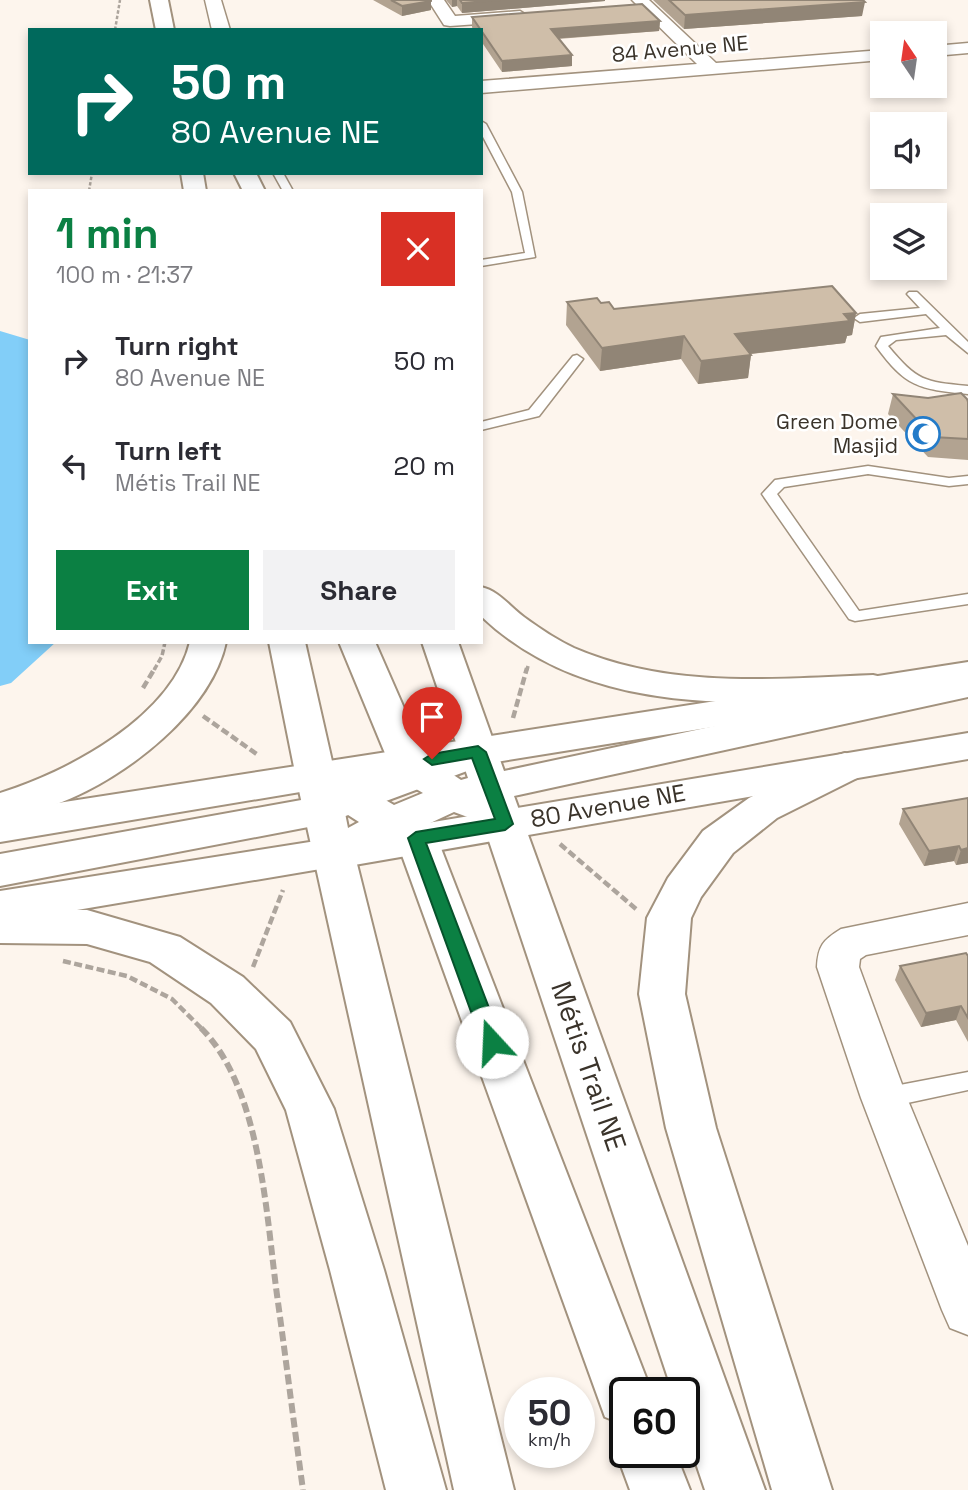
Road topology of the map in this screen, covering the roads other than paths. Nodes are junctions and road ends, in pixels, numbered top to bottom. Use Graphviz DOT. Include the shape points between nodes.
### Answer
graph roads {
  1 [pos="159,0"];
  2 [pos="213,0"];
  3 [pos="436,0"];
  4 [pos="644,3"];
  5 [pos="621,8"];
  6 [pos="542,14"];
  7 [pos="165,28"];
  8 [pos="220,28"];
  9 [pos="968,48"];
  10 [pos="947,50"];
  11 [pos="870,56"];
  12 [pos="712,69"];
  13 [pos="483,88"];
  14 [pos="483,129"];
  15 [pos="483,263"];
  16 [pos="913,294"];
  17 [pos="929,310"];
  18 [pos="860,318"];
  19 [pos="949,331"];
  20 [pos="968,349"];
  21 [pos="577,359"];
  22 [pos="968,390"];
  23 [pos="483,426"];
  24 [pos="968,480"];
  25 [pos="483,599"];
  26 [pos="968,599"];
  27 [pos="208,644"];
  28 [pos="288,644"];
  29 [pos="358,644"];
  30 [pos="441,644"];
  31 [pos="968,674"];
  32 [pos="968,685"];
  33 [pos="889,687"];
  34 [pos="968,746"];
  35 [pos="845,767"];
  36 [pos="415,768"];
  37 [pos="482,790"];
  38 [pos="0,807"];
  39 [pos="332,810"];
  40 [pos="0,827"];
  41 [pos="404,830"];
  42 [pos="0,870"];
  43 [pos="0,907"];
  44 [pos="968,919"];
  45 [pos="0,926"];
  46 [pos="968,1081"];
  47 [pos="884,1098"];
  48 [pos="967,1306"];
  49 [pos="617,1377"];
  50 [pos="651,1468"];
  51 [pos="416,1490"];
  52 [pos="484,1490"];
  53 [pos="660,1490"];
  54 [pos="735,1490"];
  55 [pos="802,1490"];
  1 -- 7 [label="main road"];
  2 -- 8 [label="street"];
  3 -- 6 [label="street" via="450,21"];
  4 -- 5 [label="street"];
  4 -- 12 [label="street"];
  9 -- 10 [label="street"];
  11 -- 12 [label="street, 84 Avenue NE"];
  12 -- 13 [label="street, 84 Avenue NE"];
  14 -- 15 [label="lane" via="517,192 531,256"];
  16 -- 17 [label="lane"];
  17 -- 18 [label="lane"];
  17 -- 19 [label="lane"];
  19 -- 20 [label="lane"];
  19 -- 22 [label="lane" via="894,337 882,346 916,383"];
  21 -- 23 [label="lane" via="534,413"];
  24 -- 26 [label="lane" via="949,482 868,470 780,483 769,494 855,616"];
  25 -- 33 [label="main road" via="513,627 570,661 640,684 711,693"];
  27 -- 38 [label="main road" via="203,664 175,703 125,751 49,792"];
  28 -- 39 [label="main road"];
  29 -- 36 [label="main road"];
  30 -- 37 [label="main road, Métis Trail NE"];
  31 -- 33 [label="main road, 80 Avenue NE"];
  32 -- 37 [label="main road"];
  33 -- 37 [label="main road, 80 Avenue NE"];
  34 -- 35 [label="main road, 80 Avenue NE"];
  35 -- 37 [label="main road, 80 Avenue NE"];
  35 -- 55 [label="main road" via="763,808 718,842 682,889 669,918 662,994 691,1128"];
  36 -- 37 [label="main road"];
  36 -- 39 [label="main road"];
  37 -- 41 [label="main road, 80 Avenue NE"];
  37 -- 41 [label="main road"];
  37 -- 54 [label="main road, Métis Trail NE"];
  39 -- 40 [label="main road, 80 Avenue NE"];
  39 -- 41 [label="main road, 80 Avenue NE"];
  39 -- 41 [label="main road"];
  39 -- 42 [label="main road"];
  39 -- 43 [label="main road, 80 Avenue NE"];
  39 -- 52 [label="main road"];
  41 -- 49 [label="main road"];
  44 -- 47 [label="street" via="856,941 839,951 838,968"];
  45 -- 51 [label="main road" via="88,927 164,949 227,990 273,1036 310,1110"];
  46 -- 47 [label="lane"];
  47 -- 48 [label="street"];
  50 -- 53 [label="main road"];
}
